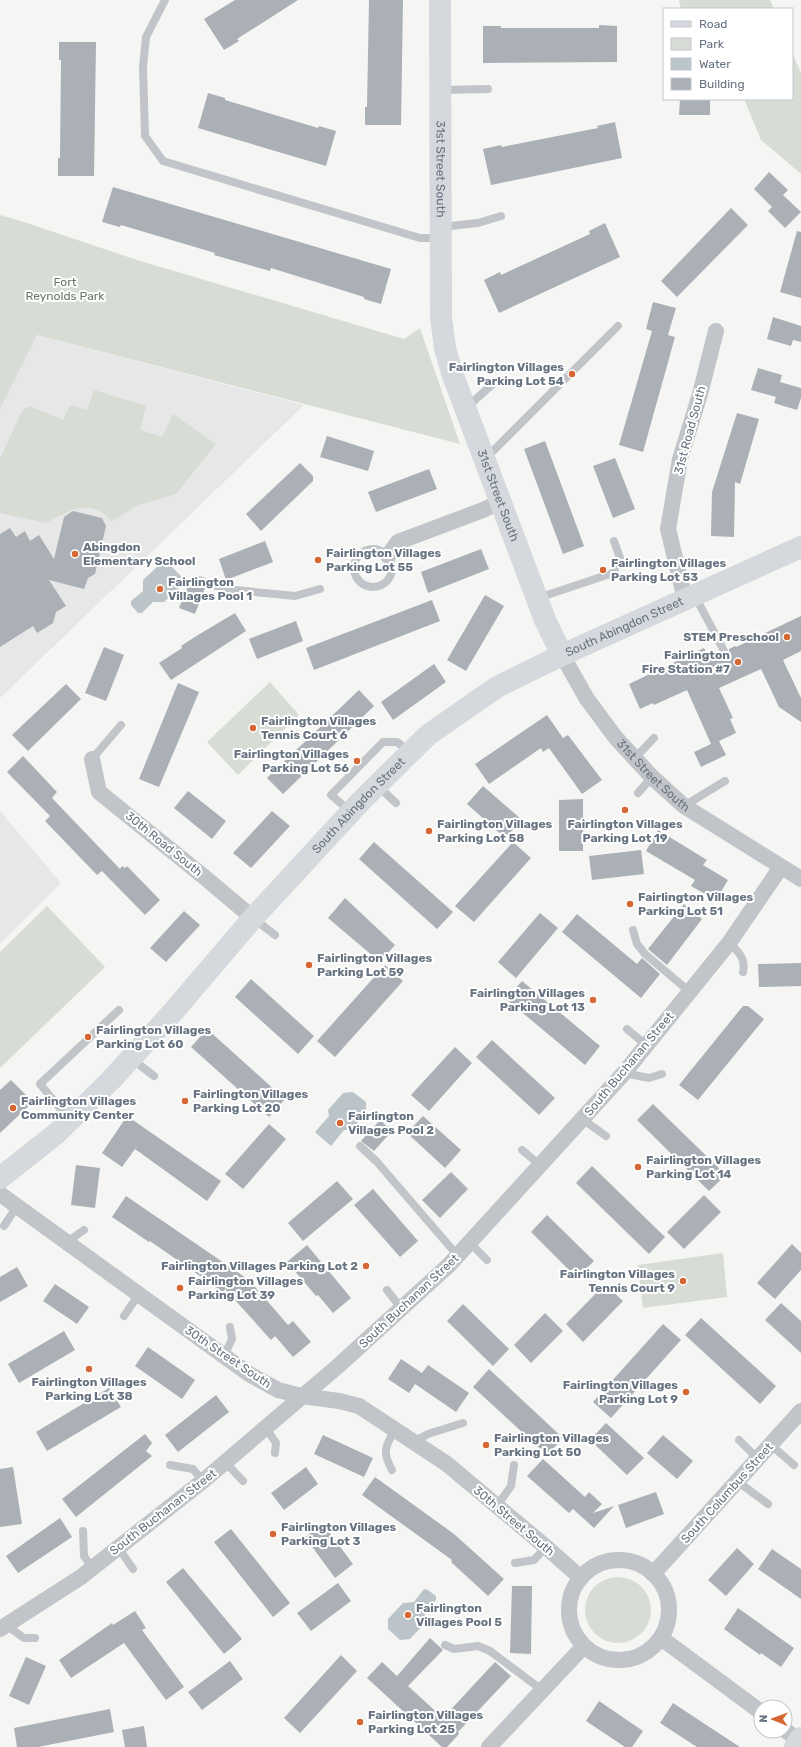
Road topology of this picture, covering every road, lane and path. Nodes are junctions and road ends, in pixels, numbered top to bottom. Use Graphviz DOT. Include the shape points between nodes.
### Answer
graph roads {
  1 [pos="165,0"];
  2 [pos="440,0"];
  3 [pos="440,90"];
  4 [pos="488,90"];
  5 [pos="501,216"];
  6 [pos="440,233"];
  7 [pos="618,326"];
  8 [pos="716,331"];
  9 [pos="495,382"];
  10 [pos="466,409"];
  11 [pos="484,460"];
  12 [pos="500,502"];
  13 [pos="614,541"];
  14 [pos="801,547"];
  15 [pos="388,556"];
  16 [pos="200,580"];
  17 [pos="320,589"];
  18 [pos="690,597"];
  19 [pos="537,599"];
  20 [pos="724,651"];
  21 [pos="562,655"];
  22 [pos="121,725"];
  23 [pos="654,738"];
  24 [pos="410,752"];
  25 [pos="635,758"];
  26 [pos="92,759"];
  27 [pos="652,777"];
  28 [pos="725,780"];
  29 [pos="378,785"];
  30 [pos="638,793"];
  31 [pos="396,803"];
  32 [pos="684,806"];
  33 [pos="351,812"];
  34 [pos="781,868"];
  35 [pos="801,879"];
  36 [pos="253,918"];
  37 [pos="633,930"];
  38 [pos="276,935"];
  39 [pos="729,943"];
  40 [pos="743,972"];
  41 [pos="690,992"];
  42 [pos="119,1010"];
  43 [pos="627,1029"];
  44 [pos="646,1045"];
  45 [pos="131,1058"];
  46 [pos="624,1073"];
  47 [pos="662,1074"];
  48 [pos="154,1076"];
  49 [pos="582,1119"];
  50 [pos="70,1120"];
  51 [pos="606,1136"];
  52 [pos="360,1146"];
  53 [pos="522,1150"];
  54 [pos="540,1165"];
  55 [pos="0,1178"];
  56 [pos="0,1194"];
  57 [pos="17,1206"];
  58 [pos="4,1226"];
  59 [pos="84,1230"];
  60 [pos="67,1242"];
  61 [pos="469,1242"];
  62 [pos="458,1256"];
  63 [pos="487,1260"];
  64 [pos="386,1290"];
  65 [pos="139,1294"];
  66 [pos="401,1308"];
  67 [pos="124,1316"];
  68 [pos="230,1328"];
  69 [pos="224,1356"];
  70 [pos="302,1396"];
  71 [pos="801,1411"];
  72 [pos="463,1423"];
  73 [pos="266,1428"];
  74 [pos="395,1429"];
  75 [pos="739,1440"];
  76 [pos="413,1442"];
  77 [pos="771,1445"];
  78 [pos="275,1454"];
  79 [pos="758,1459"];
  80 [pos="225,1462"];
  81 [pos="170,1465"];
  82 [pos="514,1465"];
  83 [pos="794,1465"];
  84 [pos="392,1470"];
  85 [pos="203,1481"];
  86 [pos="243,1481"];
  87 [pos="737,1481"];
  88 [pos="768,1504"];
  89 [pos="497,1506"];
  90 [pos="83,1532"];
  91 [pos="118,1547"];
  92 [pos="546,1547"];
  93 [pos="515,1563"];
  94 [pos="92,1568"];
  95 [pos="133,1569"];
  96 [pos="653,1574"];
  97 [pos="581,1578"];
  98 [pos="3,1627"];
  99 [pos="35,1638"];
  100 [pos="661,1638"];
  101 [pos="445,1646"];
  102 [pos="584,1646"];
  103 [pos="542,1690"];
  104 [pos="753,1706"];
  105 [pos="490,1747"];
  1 -- 6 [label="lane" via="146,37 144,67 145,136 163,161 420,238"];
  2 -- 3 [label="street, 31st Street South"];
  3 -- 4 [label="lane"];
  3 -- 6 [label="street, 31st Street South"];
  5 -- 6 [label="lane"];
  6 -- 10 [label="street, 31st Street South" via="441,317 445,348"];
  7 -- 11 [label="lane"];
  8 -- 18 [label="street, 31st Road South" via="680,459 668,528"];
  9 -- 10 [label="lane"];
  10 -- 11 [label="street, 31st Street South"];
  11 -- 12 [label="street, 31st Street South"];
  12 -- 15 [label="street" via="398,542"];
  12 -- 19 [label="street, 31st Street South"];
  13 -- 19 [label="lane" via="620,558 613,573"];
  14 -- 18 [label="street, South Abingdon Street"];
  15 -- 15 [label="lane" via="375,550 364,552 359,556 355,568 358,580 374,587 385,583 392,573"];
  16 -- 17 [label="lane" via="225,589 295,596"];
  18 -- 20 [label="lane"];
  18 -- 21 [label="street, South Abingdon Street"];
  19 -- 21 [label="street, 31st Street South"];
  21 -- 24 [label="street, South Abingdon Street" via="497,687 428,735"];
  21 -- 25 [label="street, 31st Street South" via="587,699 616,738"];
  22 -- 26 [label="lane"];
  23 -- 25 [label="lane"];
  24 -- 29 [label="street, South Abingdon Street"];
  24 -- 33 [label="lane" via="397,742 383,742 331,795"];
  25 -- 27 [label="street, 31st Street South"];
  26 -- 36 [label="street, 30th Road South" via="99,792"];
  27 -- 30 [label="lane"];
  27 -- 32 [label="street, 31st Street South"];
  28 -- 32 [label="lane"];
  29 -- 31 [label="lane"];
  29 -- 33 [label="street, South Abingdon Street"];
  32 -- 34 [label="street, 31st Street South"];
  33 -- 36 [label="street, South Abingdon Street"];
  34 -- 35 [label="street, 31st Street South"];
  34 -- 39 [label="street, South Buchanan Street"];
  36 -- 38 [label="lane"];
  36 -- 45 [label="street, South Abingdon Street"];
  37 -- 41 [label="lane" via="637,944 645,954"];
  39 -- 40 [label="lane" via="740,954 745,965"];
  39 -- 41 [label="street, South Buchanan Street"];
  41 -- 44 [label="street, South Buchanan Street"];
  42 -- 50 [label="lane" via="40,1084"];
  43 -- 44 [label="lane"];
  44 -- 46 [label="street, South Buchanan Street"];
  45 -- 48 [label="lane"];
  45 -- 50 [label="street, South Abingdon Street"];
  46 -- 47 [label="lane" via="649,1078"];
  46 -- 49 [label="street, South Buchanan Street"];
  49 -- 51 [label="lane"];
  49 -- 54 [label="street, South Buchanan Street"];
  50 -- 55 [label="street, South Abingdon Street" via="57,1134"];
  52 -- 62 [label="lane" via="377,1162"];
  53 -- 54 [label="lane"];
  54 -- 61 [label="street, South Buchanan Street"];
  56 -- 57 [label="street, 30th Street South"];
  57 -- 58 [label="lane"];
  57 -- 60 [label="street, 30th Street South"];
  59 -- 60 [label="lane"];
  60 -- 65 [label="street, 30th Street South"];
  61 -- 62 [label="street, South Buchanan Street"];
  61 -- 63 [label="lane"];
  62 -- 66 [label="street, South Buchanan Street"];
  64 -- 66 [label="lane"];
  65 -- 67 [label="lane"];
  65 -- 69 [label="street, 30th Street South"];
  66 -- 70 [label="street, South Buchanan Street"];
  68 -- 69 [label="lane" via="232,1339"];
  69 -- 70 [label="street, 30th Street South" via="278,1390"];
  70 -- 73 [label="street, South Buchanan Street"];
  70 -- 74 [label="street, 30th Street South" via="359,1406"];
  71 -- 77 [label="street, South Columbus Street"];
  72 -- 76 [label="lane" via="428,1434"];
  73 -- 78 [label="lane" via="276,1443"];
  73 -- 80 [label="street, South Buchanan Street"];
  74 -- 76 [label="street, 30th Street South"];
  74 -- 84 [label="lane" via="385,1446 385,1458"];
  75 -- 79 [label="lane"];
  76 -- 89 [label="street, 30th Street South" via="446,1464"];
  77 -- 79 [label="street, South Columbus Street"];
  77 -- 83 [label="lane"];
  79 -- 87 [label="street, South Columbus Street"];
  80 -- 85 [label="street, South Buchanan Street"];
  80 -- 86 [label="lane"];
  81 -- 85 [label="lane" via="193,1469"];
  82 -- 89 [label="lane" via="511,1486"];
  85 -- 91 [label="street, South Buchanan Street"];
  87 -- 88 [label="lane"];
  87 -- 96 [label="street, South Columbus Street"];
  89 -- 92 [label="street, 30th Street South"];
  90 -- 94 [label="lane" via="84,1556"];
  91 -- 94 [label="street, South Buchanan Street"];
  91 -- 95 [label="lane"];
  92 -- 93 [label="lane" via="534,1560"];
  92 -- 97 [label="street, 30th Street South"];
  94 -- 98 [label="street, South Buchanan Street"];
  96 -- 97 [label="street" via="636,1564 617,1561 599,1565"];
  96 -- 100 [label="street" via="664,1590 668,1604 669,1613"];
  97 -- 102 [label="street" via="570,1601 570,1613 574,1632"];
  98 -- 99 [label="lane" via="24,1638"];
  100 -- 102 [label="street" via="648,1651 625,1660 611,1660 598,1656"];
  100 -- 104 [label="street"];
  101 -- 103 [label="lane" via="454,1649 478,1646 490,1651"];
  102 -- 103 [label="street"];
  103 -- 105 [label="street"];
}
